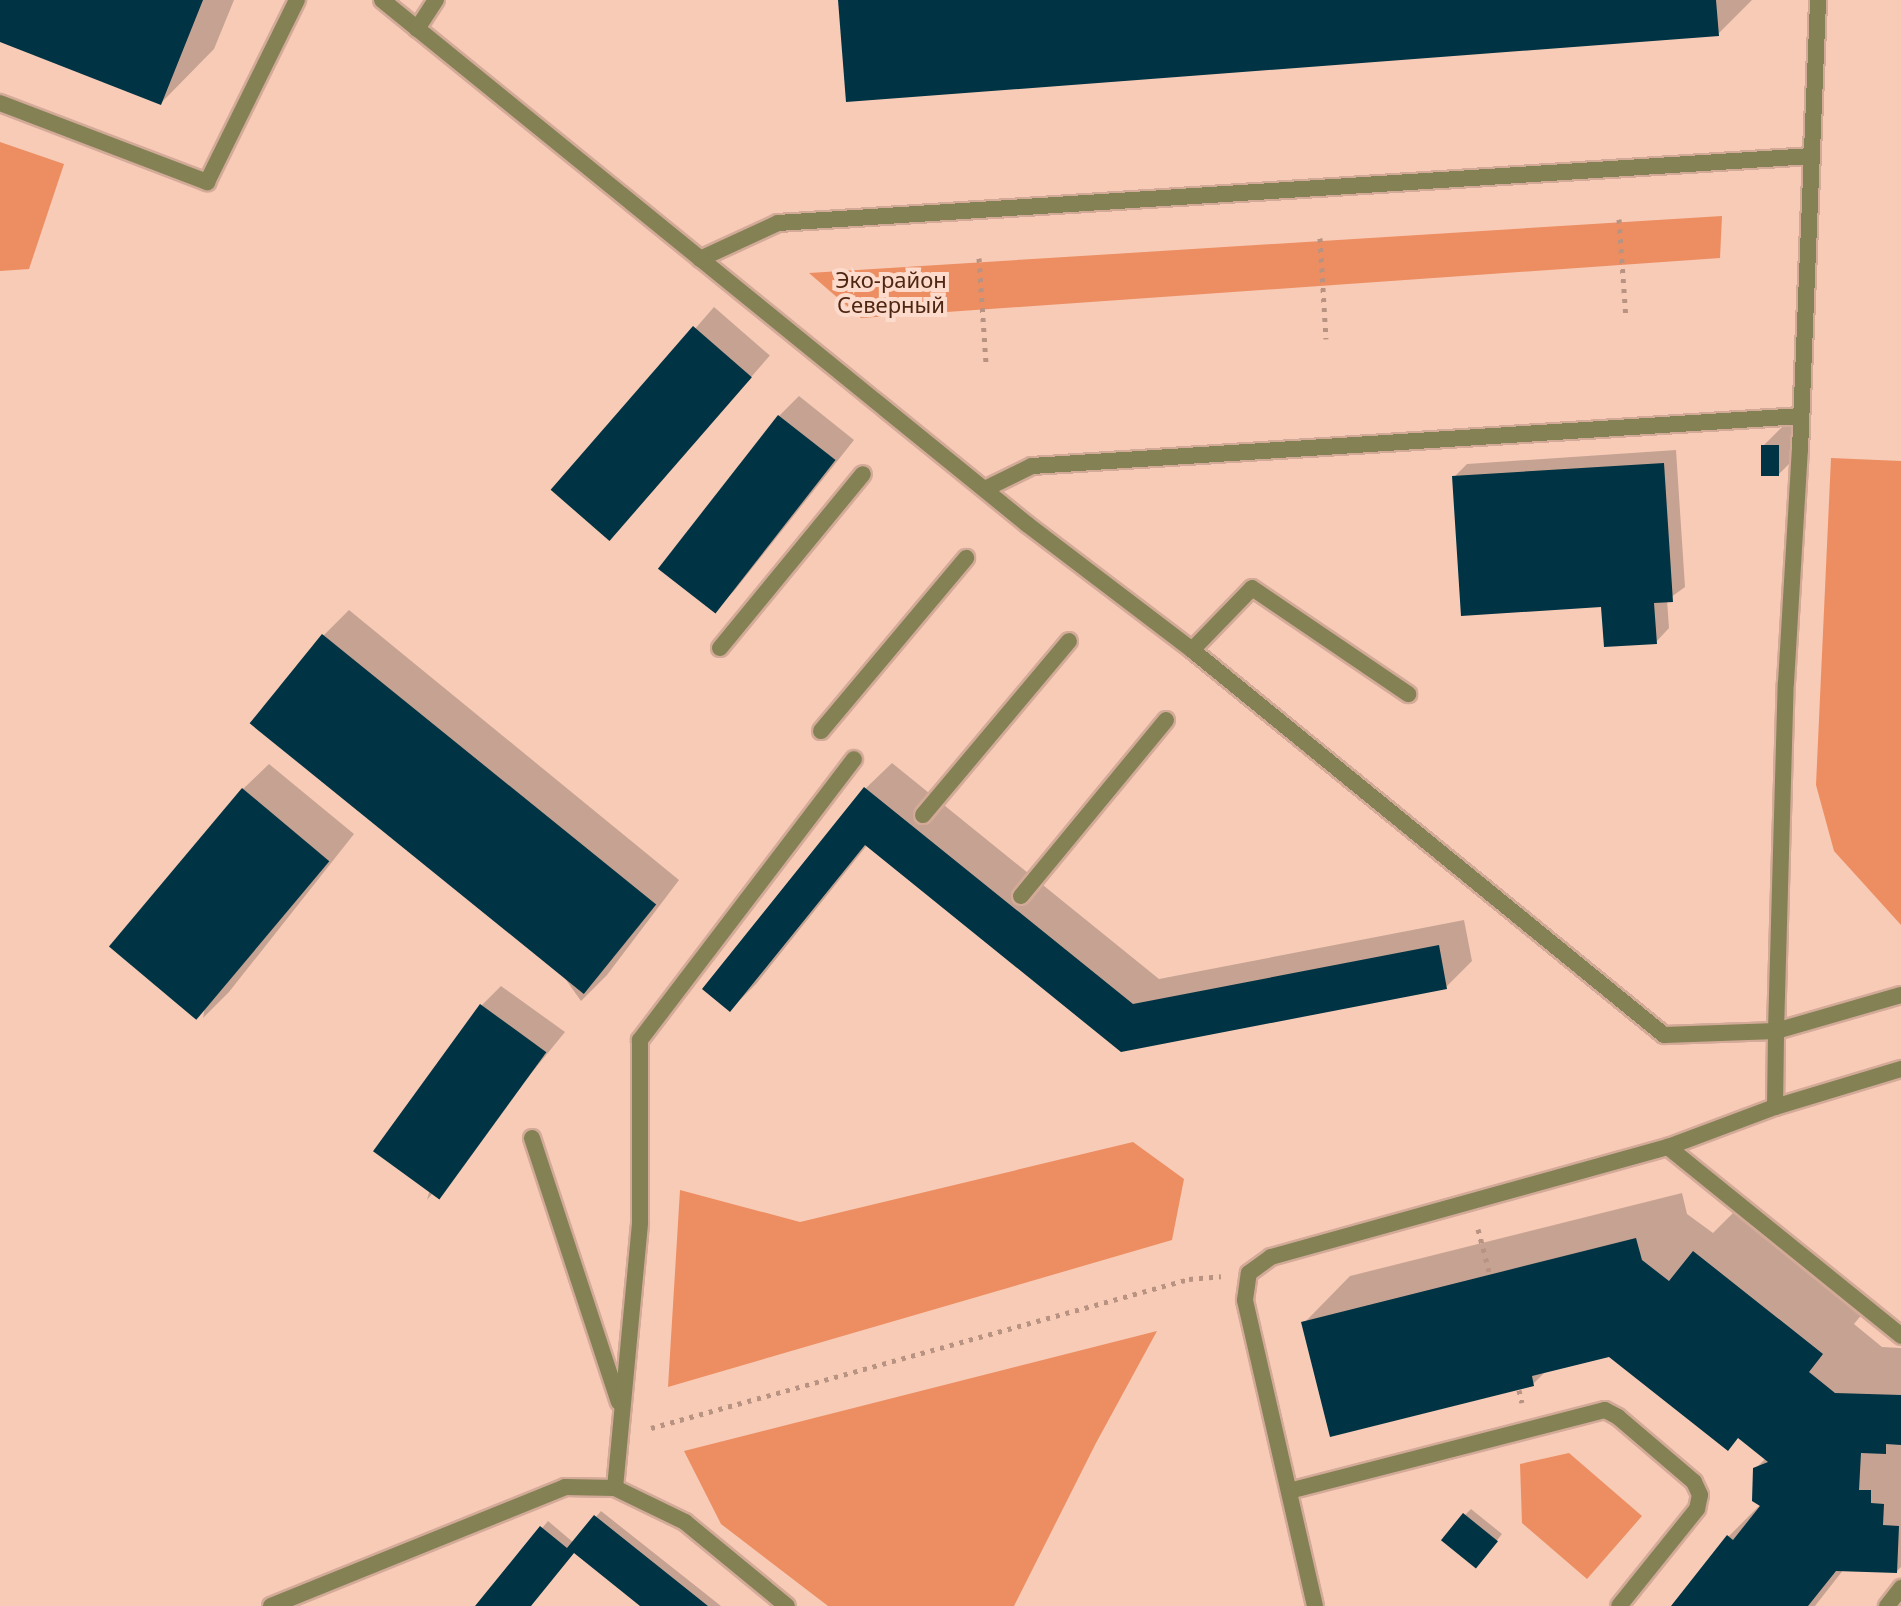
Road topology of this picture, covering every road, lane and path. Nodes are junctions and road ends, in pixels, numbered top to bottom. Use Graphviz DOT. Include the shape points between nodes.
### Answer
graph roads {
  1 [pos="297,0"];
  2 [pos="382,0"];
  3 [pos="436,0"];
  4 [pos="1818,0"];
  5 [pos="417,29"];
  6 [pos="0,103"];
  7 [pos="1810,156"];
  8 [pos="1619,219"];
  9 [pos="1320,238"];
  10 [pos="979,258"];
  11 [pos="700,259"];
  12 [pos="1626,318"];
  13 [pos="1326,339"];
  14 [pos="986,363"];
  15 [pos="1800,416"];
  16 [pos="863,474"];
  17 [pos="987,488"];
  18 [pos="966,558"];
  19 [pos="1069,641"];
  20 [pos="720,648"];
  21 [pos="1192,650"];
  22 [pos="1408,694"];
  23 [pos="1166,720"];
  24 [pos="821,731"];
  25 [pos="854,759"];
  26 [pos="923,815"];
  27 [pos="1021,896"];
  28 [pos="1901,995"];
  29 [pos="1776,1031"];
  30 [pos="1901,1069"];
  31 [pos="1775,1107"];
  32 [pos="532,1138"];
  33 [pos="1668,1147"];
  34 [pos="1471,1201"];
  35 [pos="1249,1273"];
  36 [pos="1490,1275"];
  37 [pos="1901,1336"];
  38 [pos="622,1411"];
  39 [pos="620,1436"];
  40 [pos="615,1488"];
  41 [pos="1289,1491"];
  42 [pos="1901,1588"];
  43 [pos="271,1606"];
  44 [pos="787,1606"];
  45 [pos="1315,1606"];
  46 [pos="1619,1606"];
  47 [pos="1887,1606"];
  1 -- 6 [label="street" via="207,182"];
  2 -- 5 [label="street"];
  3 -- 5 [label="street"];
  4 -- 7 [label="street"];
  5 -- 11 [label="street"];
  7 -- 11 [label="street" via="778,223"];
  7 -- 15 [label="street"];
  8 -- 12 [label="path"];
  9 -- 13 [label="path"];
  10 -- 14 [label="path"];
  11 -- 17 [label="street"];
  15 -- 17 [label="street" via="1032,466"];
  15 -- 29 [label="street"];
  16 -- 20 [label="street"];
  17 -- 21 [label="street"];
  18 -- 24 [label="street"];
  19 -- 26 [label="street"];
  21 -- 22 [label="street" via="1252,588"];
  21 -- 29 [label="street" via="1664,1035"];
  23 -- 27 [label="street"];
  25 -- 38 [label="street" via="640,1040 640,1222"];
  28 -- 29 [label="street"];
  29 -- 31 [label="street"];
  30 -- 31 [label="street"];
  31 -- 33 [label="street"];
  32 -- 38 [label="street"];
  33 -- 34 [label="street"];
  33 -- 37 [label="street"];
  34 -- 35 [label="street" via="1271,1257"];
  34 -- 36 [label="path"];
  35 -- 39 [label="path" via="1189,1279"];
  35 -- 41 [label="street" via="1245,1300"];
  38 -- 39 [label="street"];
  39 -- 40 [label="street"];
  40 -- 43 [label="street" via="565,1487"];
  40 -- 44 [label="street" via="685,1522"];
  41 -- 45 [label="street"];
  41 -- 46 [label="street" via="1605,1410 1694,1482 1700,1495 1697,1509"];
  42 -- 47 [label="street"];
}
